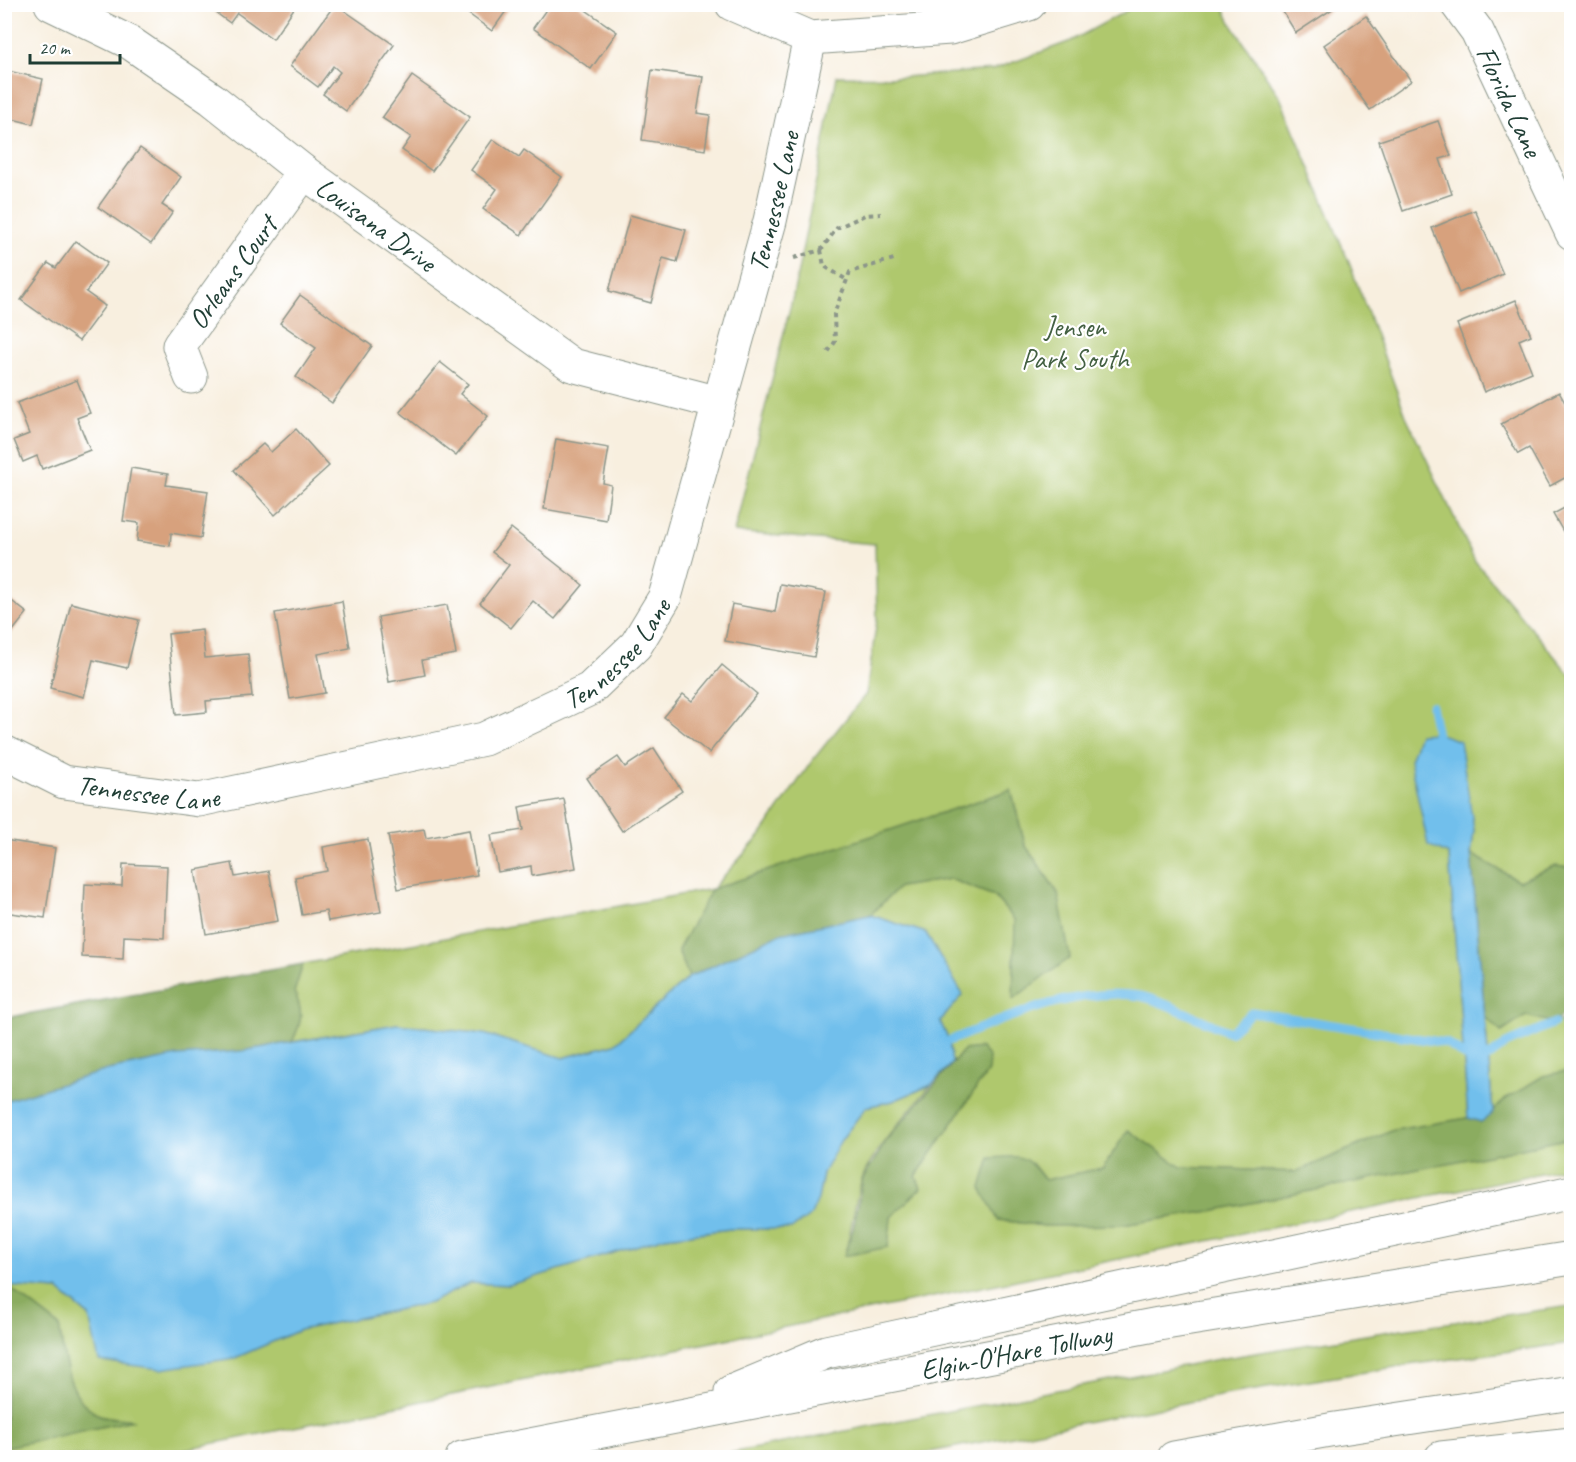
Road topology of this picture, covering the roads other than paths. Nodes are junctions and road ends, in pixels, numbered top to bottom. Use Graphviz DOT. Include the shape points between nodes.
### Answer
graph roads {
  1 [pos="51,4"];
  2 [pos="732,4"];
  3 [pos="1029,4"];
  4 [pos="1457,4"];
  5 [pos="810,38"];
  6 [pos="304,172"];
  7 [pos="1572,233"];
  8 [pos="191,377"];
  9 [pos="719,403"];
  10 [pos="4,752"];
  11 [pos="1572,1192"];
  12 [pos="1572,1258"];
  13 [pos="1572,1393"];
  14 [pos="670,1417"];
  15 [pos="1572,1444"];
  16 [pos="462,1458"];
  17 [pos="1174,1458"];
  18 [pos="1441,1458"];
  1 -- 6 [label="main road, Louisana Drive" via="129,42 212,99"];
  2 -- 5 [label="main road"];
  3 -- 5 [label="main road" via="950,28"];
  4 -- 7 [label="main road, Florida Lane" via="1477,31"];
  5 -- 9 [label="main road, Tennessee Lane" via="770,221"];
  6 -- 8 [label="main road, Orleans Court" via="179,346"];
  6 -- 9 [label="main road, Louisana Drive" via="572,365"];
  9 -- 10 [label="main road, Tennessee Lane" via="664,597 636,645 590,689 484,739 199,800 64,782"];
  11 -- 14 [label="main road" via="826,1352"];
  12 -- 14 [label="main road, Elgin-O'Hare Tollway" via="1159,1324"];
  13 -- 17 [label="main road"];
  14 -- 16 [label="main road, Elgin-O'Hare Tollway"];
  15 -- 18 [label="main road"];
}
